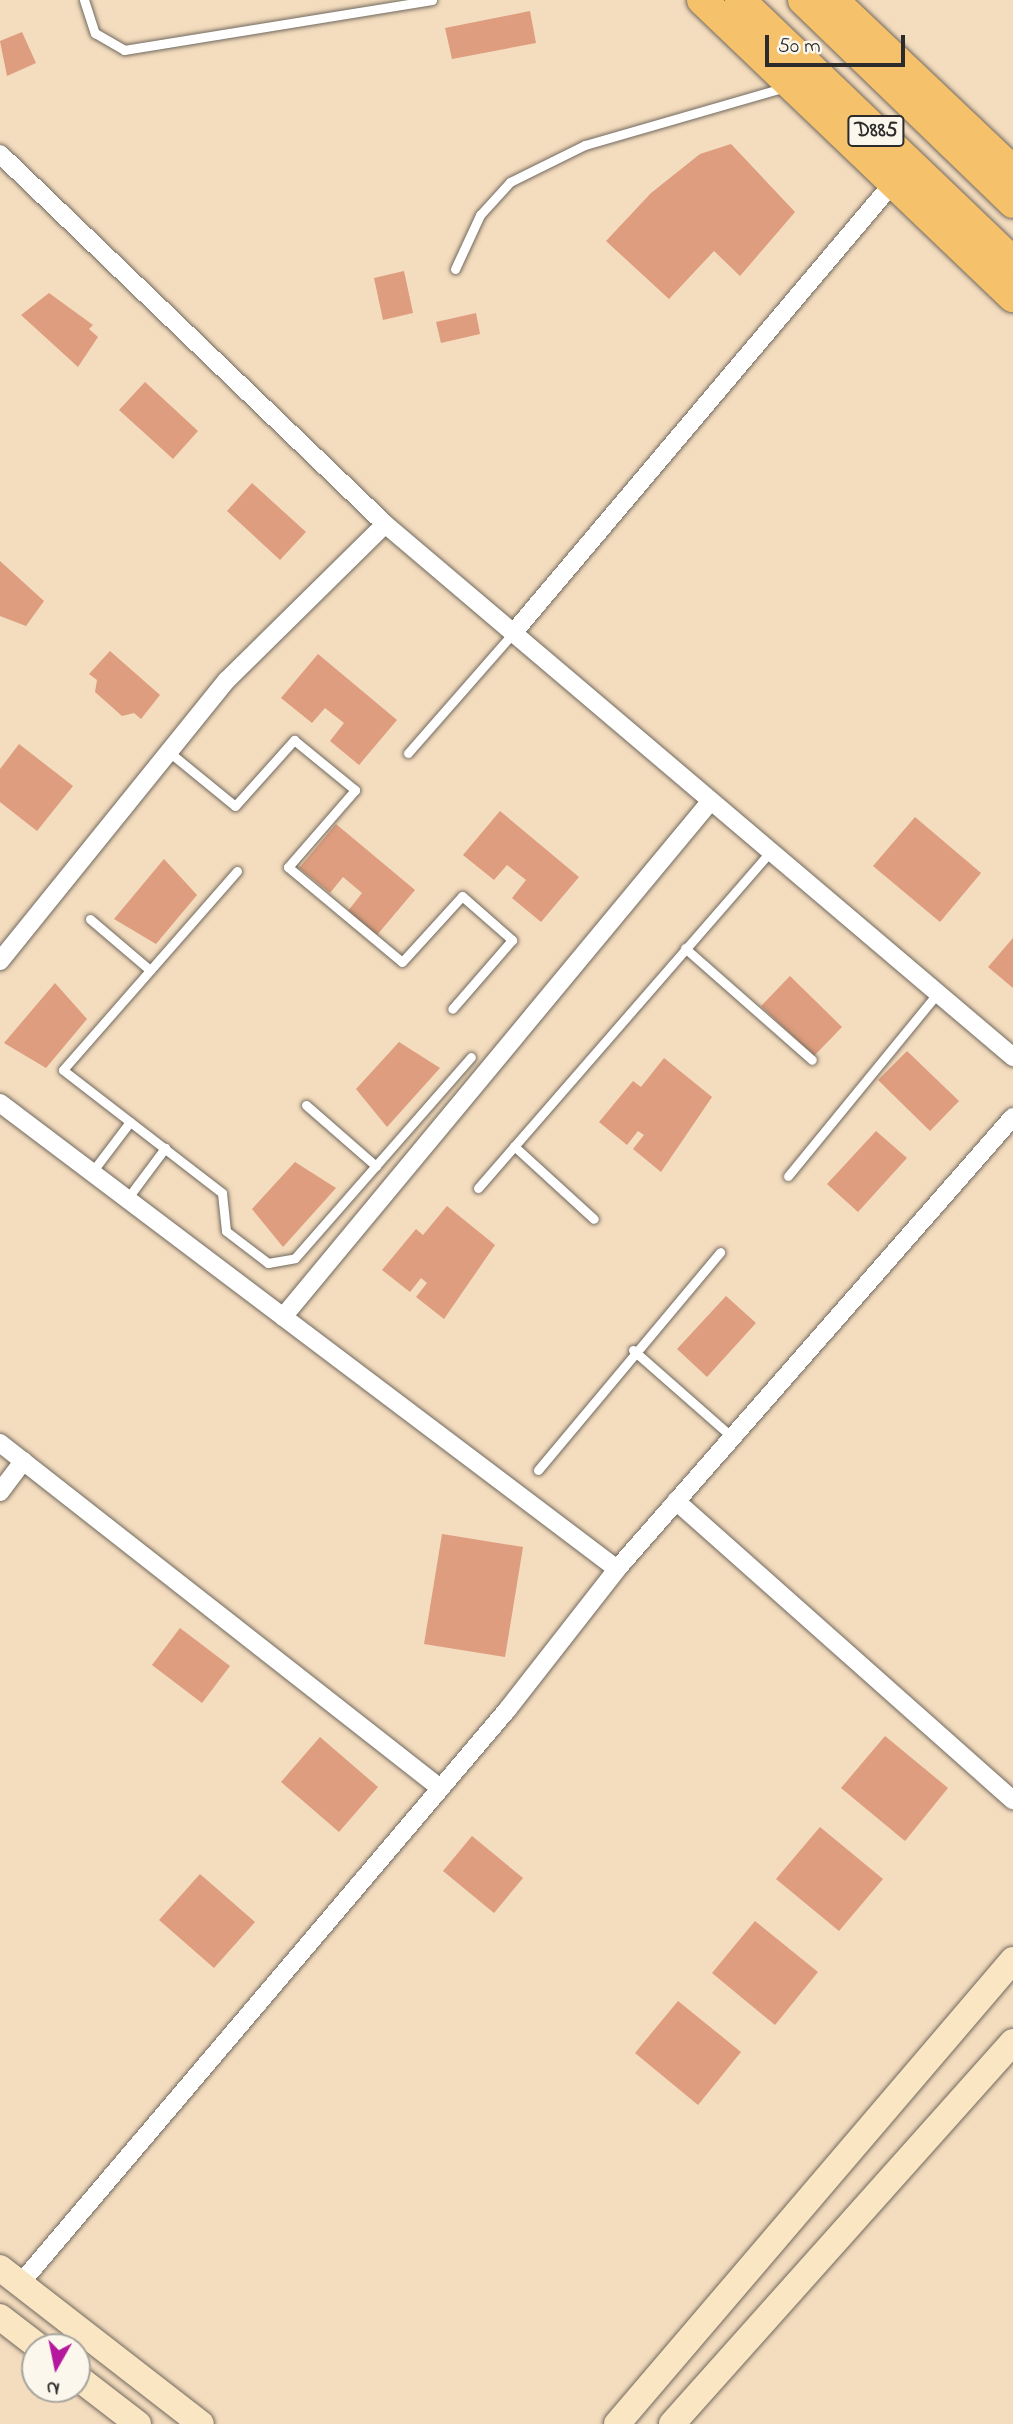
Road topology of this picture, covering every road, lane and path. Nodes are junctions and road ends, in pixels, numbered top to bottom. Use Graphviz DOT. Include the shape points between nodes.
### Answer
graph roads {
  1 [pos="84,0"];
  2 [pos="432,0"];
  3 [pos="702,0"];
  4 [pos="740,0"];
  5 [pos="803,0"];
  6 [pos="833,0"];
  7 [pos="791,86"];
  8 [pos="0,154"];
  9 [pos="1013,171"];
  10 [pos="893,184"];
  11 [pos="1013,203"];
  12 [pos="1013,262"];
  13 [pos="455,269"];
  14 [pos="1013,297"];
  15 [pos="385,524"];
  16 [pos="514,632"];
  17 [pos="169,752"];
  18 [pos="408,753"];
  19 [pos="709,803"];
  20 [pos="769,853"];
  21 [pos="237,871"];
  22 [pos="90,919"];
  23 [pos="685,948"];
  24 [pos="0,961"];
  25 [pos="150,970"];
  26 [pos="937,994"];
  27 [pos="452,1009"];
  28 [pos="471,1057"];
  29 [pos="1013,1057"];
  30 [pos="812,1060"];
  31 [pos="0,1103"];
  32 [pos="306,1105"];
  33 [pos="1013,1117"];
  34 [pos="130,1122"];
  35 [pos="514,1146"];
  36 [pos="165,1148"];
  37 [pos="376,1166"];
  38 [pos="92,1172"];
  39 [pos="788,1176"];
  40 [pos="478,1188"];
  41 [pos="127,1199"];
  42 [pos="594,1219"];
  43 [pos="720,1252"];
  44 [pos="284,1317"];
  45 [pos="634,1350"];
  46 [pos="732,1437"];
  47 [pos="0,1443"];
  48 [pos="23,1461"];
  49 [pos="538,1470"];
  50 [pos="0,1492"];
  51 [pos="676,1500"];
  52 [pos="617,1569"];
  53 [pos="440,1788"];
  54 [pos="1013,1800"];
  55 [pos="1013,1960"];
  56 [pos="1013,2042"];
  57 [pos="10,2276"];
  58 [pos="0,2317"];
  59 [pos="21,2333"];
  60 [pos="91,2388"];
  61 [pos="138,2424"];
  62 [pos="201,2424"];
  63 [pos="617,2424"];
  64 [pos="672,2424"];
  1 -- 2 [label="lane" via="95,33 124,50"];
  3 -- 7 [label="highway"];
  4 -- 12 [label="highway, D885"];
  5 -- 11 [label="highway, D885"];
  6 -- 9 [label="highway"];
  7 -- 10 [label="highway"];
  7 -- 13 [label="lane" via="585,145 510,182 480,215"];
  8 -- 15 [label="street"];
  10 -- 14 [label="highway"];
  10 -- 16 [label="street"];
  15 -- 16 [label="street"];
  15 -- 17 [label="street" via="227,680"];
  16 -- 18 [label="lane"];
  16 -- 19 [label="street"];
  17 -- 24 [label="street"];
  17 -- 27 [label="lane" via="235,806 293,740 355,790 288,867 402,962 462,896 512,940"];
  19 -- 20 [label="street"];
  19 -- 44 [label="street"];
  20 -- 23 [label="lane"];
  20 -- 26 [label="street"];
  21 -- 25 [label="lane"];
  22 -- 25 [label="lane"];
  23 -- 30 [label="lane"];
  23 -- 35 [label="lane"];
  25 -- 34 [label="lane" via="63,1070"];
  26 -- 29 [label="street"];
  26 -- 39 [label="lane"];
  28 -- 37 [label="lane"];
  31 -- 38 [label="street"];
  32 -- 37 [label="lane"];
  33 -- 46 [label="street"];
  34 -- 36 [label="lane"];
  34 -- 38 [label="lane"];
  35 -- 40 [label="lane"];
  35 -- 42 [label="lane"];
  36 -- 37 [label="lane" via="222,1193 226,1231 268,1263 295,1258"];
  36 -- 41 [label="lane"];
  38 -- 41 [label="street"];
  41 -- 44 [label="street"];
  43 -- 45 [label="lane"];
  44 -- 52 [label="street"];
  45 -- 46 [label="lane"];
  45 -- 49 [label="lane"];
  46 -- 51 [label="street"];
  47 -- 48 [label="street"];
  48 -- 50 [label="street"];
  48 -- 53 [label="street"];
  51 -- 52 [label="street"];
  51 -- 54 [label="street"];
  52 -- 53 [label="street"];
  53 -- 57 [label="street"];
  55 -- 63 [label="main road"];
  56 -- 64 [label="main road"];
  57 -- 62 [label="main road"];
  58 -- 59 [label="main road"];
  60 -- 61 [label="main road"];
}
